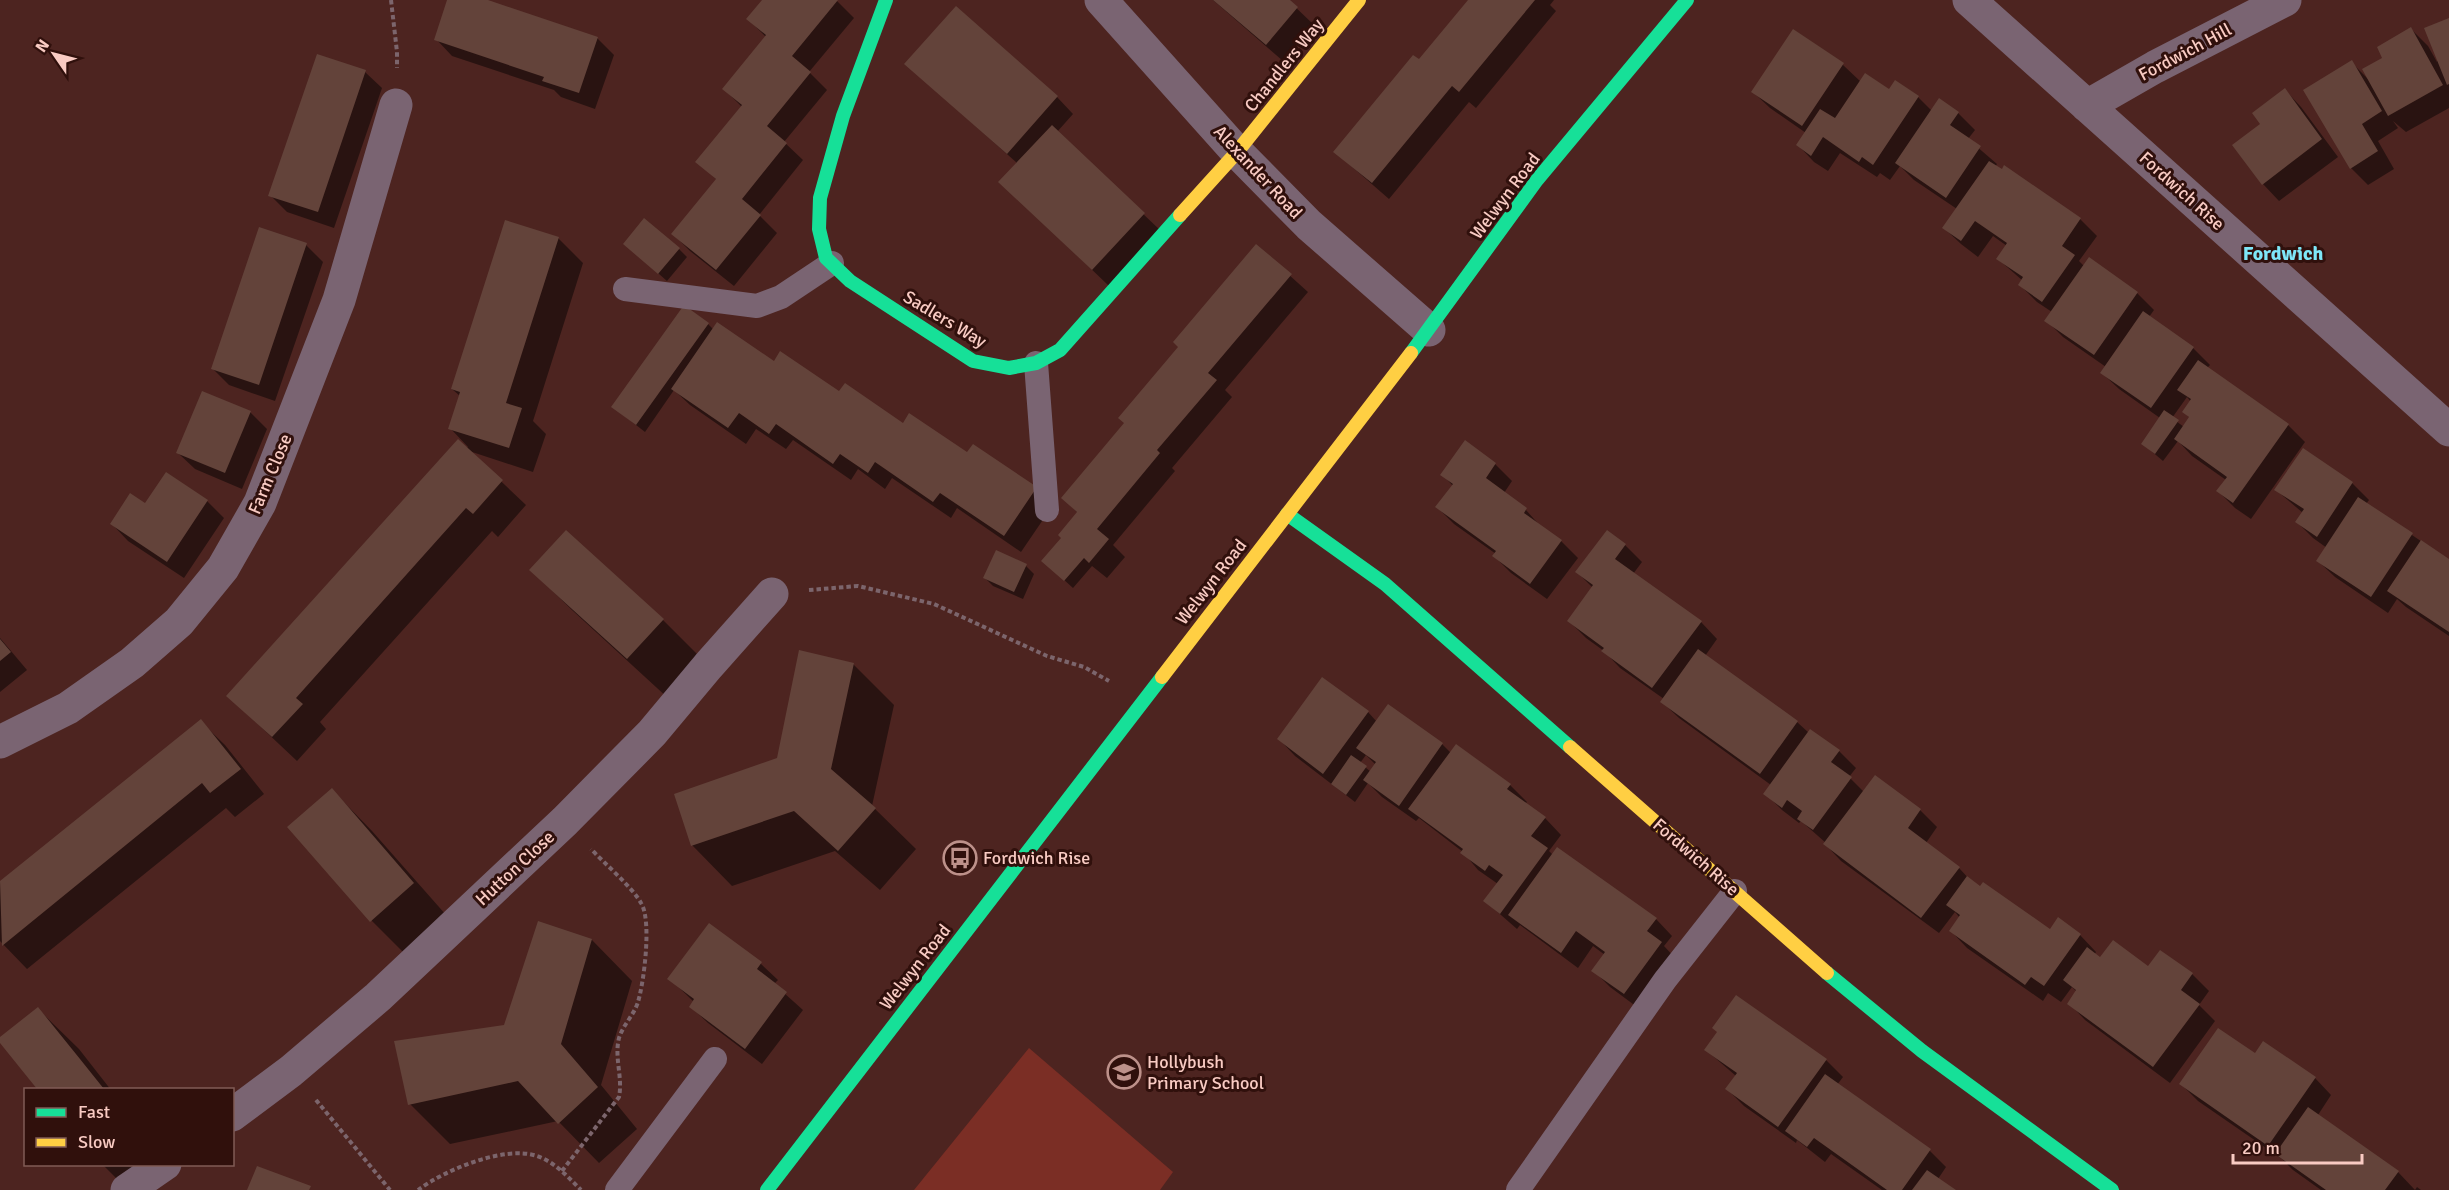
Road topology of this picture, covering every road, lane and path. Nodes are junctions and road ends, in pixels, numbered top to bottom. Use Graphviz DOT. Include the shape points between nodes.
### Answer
graph roads {
  1 [pos="391,0"];
  2 [pos="886,0"];
  3 [pos="1101,0"];
  4 [pos="1359,0"];
  5 [pos="1687,0"];
  6 [pos="1969,0"];
  7 [pos="2285,0"];
  8 [pos="396,105"];
  9 [pos="2087,106"];
  10 [pos="1237,152"];
  11 [pos="832,263"];
  12 [pos="625,289"];
  13 [pos="1429,330"];
  14 [pos="1036,363"];
  15 [pos="2449,430"];
  16 [pos="1047,510"];
  17 [pos="1287,514"];
  18 [pos="772,594"];
  19 [pos="1143,700"];
  20 [pos="0,742"];
  21 [pos="565,821"];
  22 [pos="1735,891"];
  23 [pos="715,1059"];
  24 [pos="291,1071"];
  25 [pos="234,1114"];
  26 [pos="162,1166"];
  27 [pos="562,1172"];
  28 [pos="127,1190"];
  29 [pos="390,1190"];
  30 [pos="418,1190"];
  31 [pos="581,1190"];
  32 [pos="617,1190"];
  33 [pos="767,1190"];
  34 [pos="1518,1190"];
  35 [pos="2112,1190"];
  1 -- 8 [label="path" via="397,52"];
  2 -- 11 [label="street, Sadlers Way" via="843,116 820,198 819,229 826,258"];
  3 -- 10 [label="street, Alexander Road"];
  4 -- 10 [label="street, Chandlers Way"];
  5 -- 13 [label="street, Welwyn Road" via="1538,180"];
  6 -- 9 [label="street, Fordwich Rise"];
  7 -- 9 [label="street, Fordwich Hill"];
  8 -- 20 [label="street, Farm Close" via="339,300 260,503 223,568 179,622 132,663 68,708"];
  9 -- 15 [label="street, Fordwich Rise"];
  10 -- 13 [label="street, Alexander Road" via="1309,225"];
  10 -- 14 [label="street, Sadlers Way" via="1060,350"];
  11 -- 12 [label="lane" via="781,297 757,306"];
  11 -- 14 [label="street, Sadlers Way" via="850,281 974,361 1009,368"];
  13 -- 17 [label="street, Welwyn Road"];
  14 -- 16 [label="lane"];
  17 -- 19 [label="street, Welwyn Road"];
  17 -- 22 [label="street, Fordwich Rise" via="1385,584"];
  18 -- 19 [label="path" via="858,586 934,604 1047,656 1084,666"];
  18 -- 21 [label="street, Hutton Close" via="652,733"];
  19 -- 33 [label="street, Welwyn Road"];
  21 -- 24 [label="street, Hutton Close" via="378,997"];
  21 -- 27 [label="path" via="642,903 646,929 644,978 637,1005 618,1042 619,1097"];
  22 -- 34 [label="lane" via="1665,980"];
  22 -- 35 [label="street, Fordwich Rise" via="1922,1051"];
  23 -- 32 [label="lane"];
  24 -- 25 [label="street, Hutton Close"];
  24 -- 29 [label="path"];
  26 -- 28 [label="street"];
  27 -- 30 [label="path" via="535,1155 512,1154 466,1164"];
  27 -- 31 [label="path"];
}
